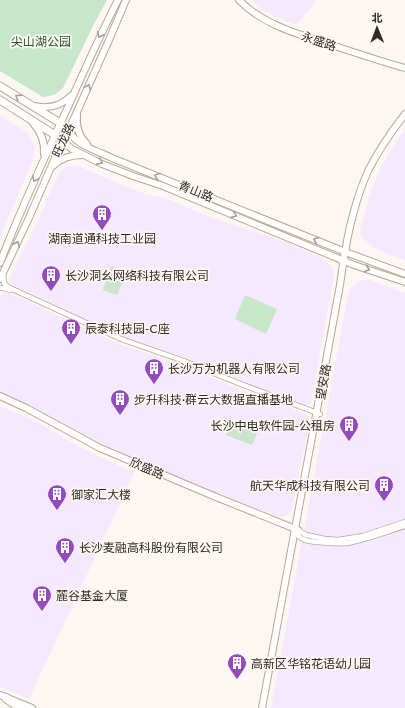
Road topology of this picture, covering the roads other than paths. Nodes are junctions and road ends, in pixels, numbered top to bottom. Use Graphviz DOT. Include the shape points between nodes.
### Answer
graph roads {
  1 [pos="118,0"];
  2 [pos="126,0"];
  3 [pos="239,0"];
  4 [pos="243,0"];
  5 [pos="405,65"];
  6 [pos="405,68"];
  7 [pos="0,86"];
  8 [pos="75,92"];
  9 [pos="0,100"];
  10 [pos="31,105"];
  11 [pos="78,110"];
  12 [pos="405,114"];
  13 [pos="26,116"];
  14 [pos="405,119"];
  15 [pos="60,123"];
  16 [pos="68,130"];
  17 [pos="55,135"];
  18 [pos="63,141"];
  19 [pos="96,151"];
  20 [pos="87,156"];
  21 [pos="41,164"];
  22 [pos="48,172"];
  23 [pos="347,252"];
  24 [pos="345,261"];
  25 [pos="0,263"];
  26 [pos="4,271"];
  27 [pos="405,274"];
  28 [pos="0,279"];
  29 [pos="405,282"];
  30 [pos="0,288"];
  31 [pos="0,396"];
  32 [pos="0,400"];
  33 [pos="318,415"];
  34 [pos="405,522"];
  35 [pos="405,526"];
  36 [pos="296,531"];
  37 [pos="3,697"];
  38 [pos="20,708"];
  39 [pos="32,708"];
  40 [pos="264,708"];
  1 -- 8 [label="street, 旺龙路, one-way"];
  11 -- 2 [label="street, 旺龙路, one-way"];
  3 -- 6 [label="street, 永盛路" via="253,13 270,23"];
  4 -- 5 [label="street, 永盛路" via="271,20"];
  10 -- 7 [label="main road, 青山路, one-way"];
  8 -- 10 [label="street" via="66,101 52,107"];
  8 -- 15 [label="street, 旺龙路"];
  9 -- 13 [label="main road, 青山路"];
  10 -- 15 [label="main road, 青山路"];
  11 -- 16 [label="street, 旺龙路"];
  11 -- 19 [label="street" via="76,122 80,137"];
  12 -- 23 [label="street, 望安路" via="378,152 368,172 354,212"];
  13 -- 17 [label="main road, 青山路"];
  13 -- 21 [label="street" via="42,135 44,156"];
  14 -- 23 [label="street, 望安路" via="381,154 371,174 361,199"];
  15 -- 16 [label="street, 青山路"];
  15 -- 17 [label="street, 旺龙路"];
  16 -- 18 [label="street, 旺龙路"];
  16 -- 19 [label="street, 青山路" via="81,144"];
  17 -- 18 [label="street, 青山路"];
  17 -- 21 [label="street, 旺龙路"];
  18 -- 20 [label="street, 青山路" via="72,149"];
  18 -- 22 [label="street, 旺龙路"];
  23 -- 19 [label="street, 青山路, one-way"];
  20 -- 22 [label="street" via="64,158"];
  20 -- 24 [label="street, 青山路, one-way"];
  21 -- 25 [label="street, 旺龙路, one-way"];
  26 -- 22 [label="street, 旺龙路, one-way"];
  23 -- 24 [label="street, 望安路"];
  23 -- 27 [label="street, 青山路"];
  24 -- 29 [label="street, 青山路, one-way"];
  24 -- 33 [label="street, 望安路" via="343,286"];
  26 -- 28 [label="street, 旺龙路"];
  26 -- 33 [label="street" via="4,283 8,287 121,340 184,360"];
  30 -- 33 [label="street" via="120,342 184,362"];
  31 -- 36 [label="street, 欣盛路" via="100,448"];
  32 -- 36 [label="street, 欣盛路" via="99,450 215,500"];
  33 -- 36 [label="street, 望安路"];
  34 -- 36 [label="street" via="363,536 338,540"];
  35 -- 36 [label="street" via="347,543 305,540 300,538"];
  36 -- 40 [label="street, 望安路"];
  37 -- 38 [label="highway"];
  37 -- 39 [label="street"];
}
